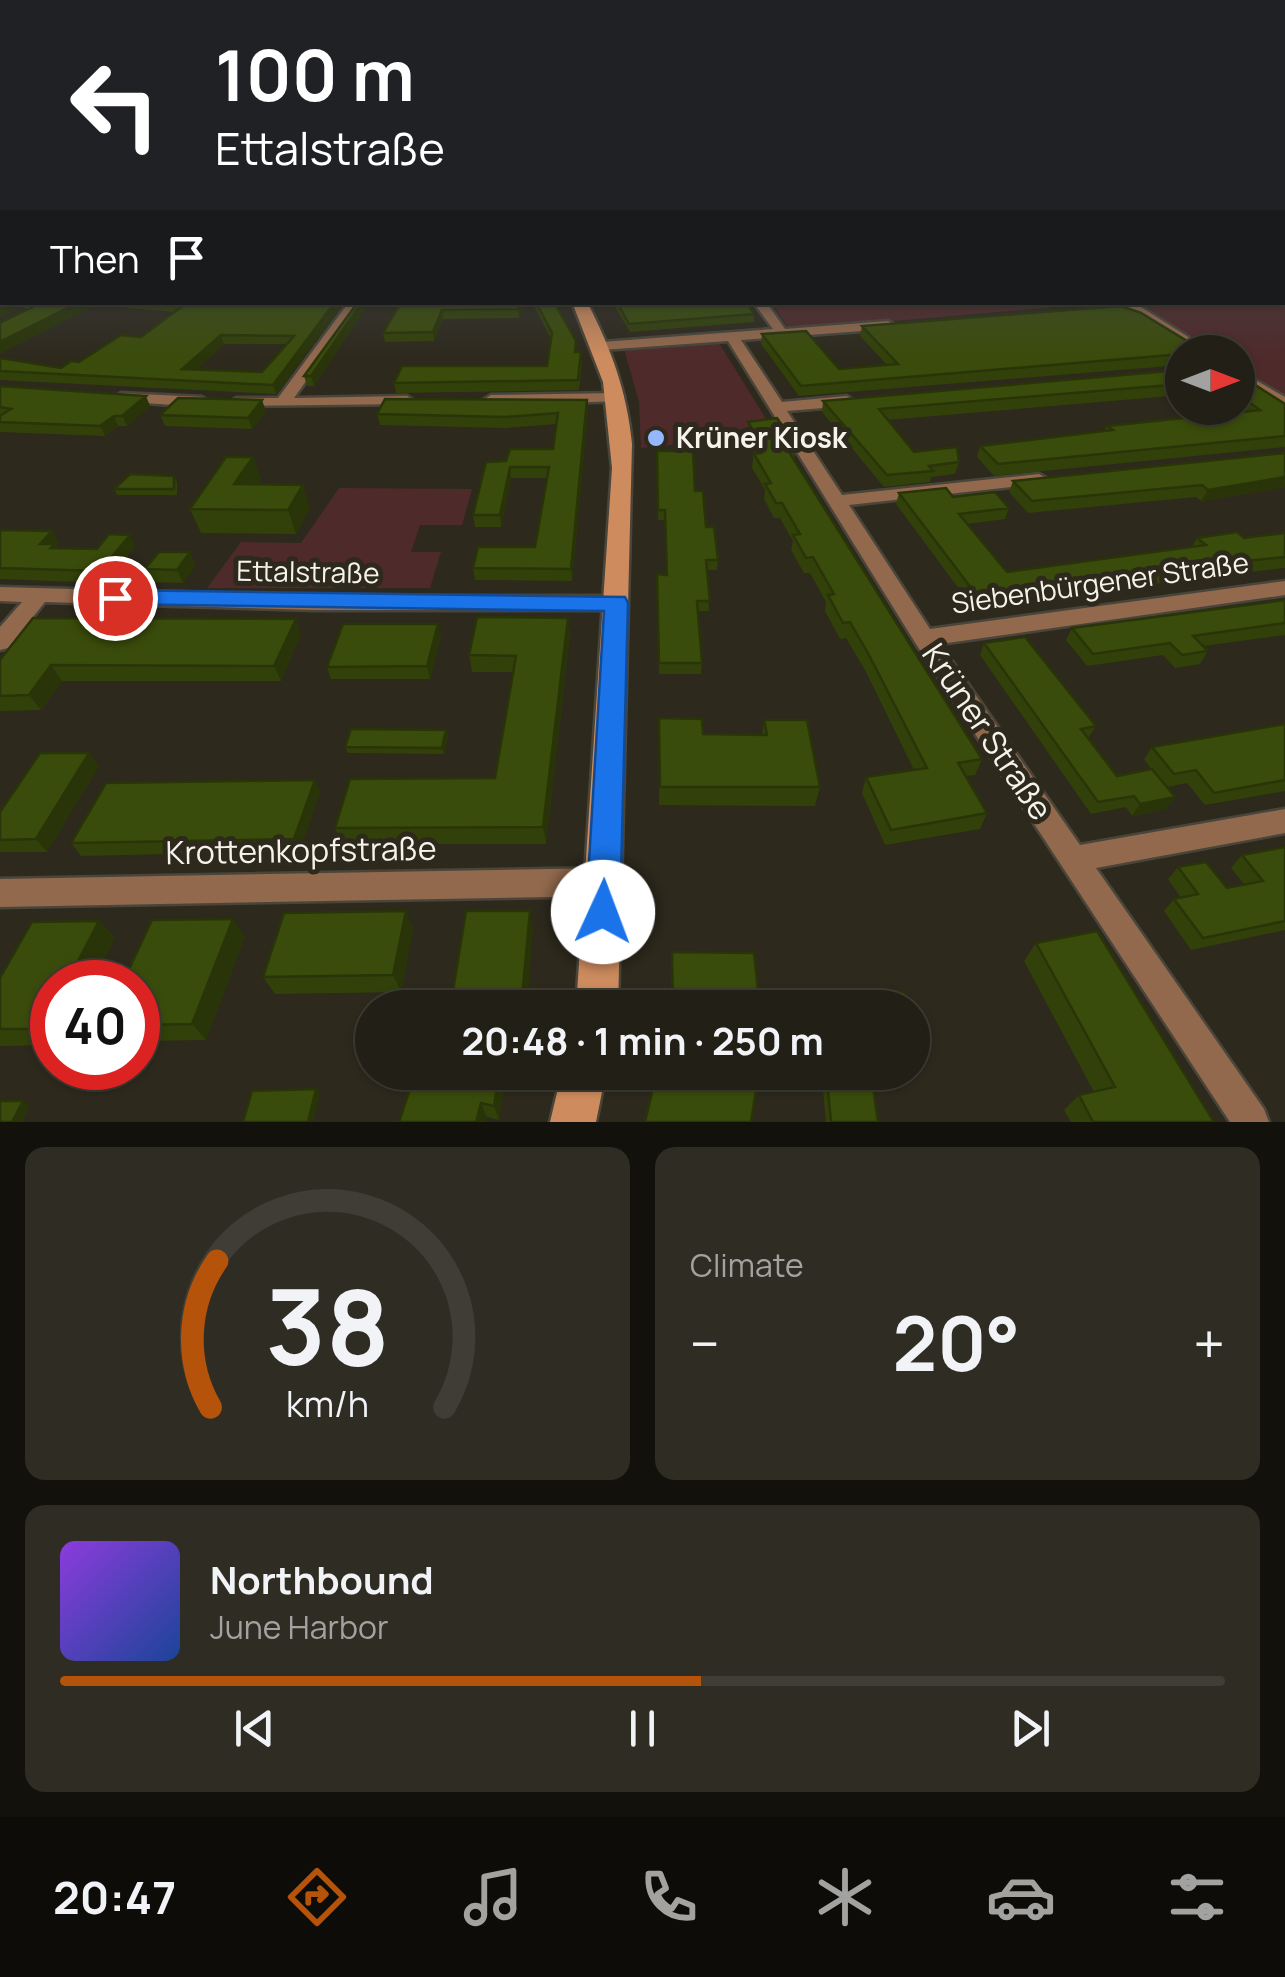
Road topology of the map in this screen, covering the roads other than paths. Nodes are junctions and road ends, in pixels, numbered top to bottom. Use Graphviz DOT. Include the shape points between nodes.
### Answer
graph roads {
  1 [pos="47,305"];
  2 [pos="354,305"];
  3 [pos="581,305"];
  4 [pos="762,305"];
  5 [pos="1126,305"];
  6 [pos="1100,310"];
  7 [pos="16,320"];
  8 [pos="909,324"];
  9 [pos="782,333"];
  10 [pos="1176,335"];
  11 [pos="732,336"];
  12 [pos="602,346"];
  13 [pos="1255,385"];
  14 [pos="108,397"];
  15 [pos="619,398"];
  16 [pos="468,400"];
  17 [pos="857,400"];
  18 [pos="416,401"];
  19 [pos="282,403"];
  20 [pos="1285,404"];
  21 [pos="778,407"];
  22 [pos="1050,478"];
  23 [pos="837,501"];
  24 [pos="1285,588"];
  25 [pos="0,594"];
  26 [pos="39,596"];
  27 [pos="616,603"];
  28 [pos="924,638"];
  29 [pos="0,642"];
  30 [pos="1285,821"];
  31 [pos="1074,860"];
  32 [pos="604,882"];
  33 [pos="0,893"];
  34 [pos="598,990"];
  35 [pos="580,1090"];
  36 [pos="573,1122"];
  37 [pos="1252,1122"];
  1 -- 7 [label="street"];
  2 -- 19 [label="street"];
  3 -- 12 [label="street"];
  4 -- 9 [label="street"];
  5 -- 6 [label="street"];
  5 -- 10 [label="street"];
  8 -- 9 [label="street"];
  9 -- 11 [label="street"];
  11 -- 12 [label="street"];
  11 -- 21 [label="street, Krüner Straße"];
  12 -- 15 [label="street"];
  13 -- 20 [label="street"];
  14 -- 19 [label="street"];
  15 -- 16 [label="street"];
  15 -- 27 [label="street" via="624,468"];
  17 -- 21 [label="street"];
  18 -- 19 [label="street"];
  21 -- 23 [label="street, Krüner Straße"];
  22 -- 23 [label="street"];
  23 -- 28 [label="street, Krüner Straße"];
  24 -- 28 [label="street, Siebenbürgener Straße"];
  25 -- 26 [label="street, Ettalstraße"];
  26 -- 27 [label="street, Ettalstraße"];
  26 -- 29 [label="street"];
  27 -- 32 [label="street"];
  28 -- 31 [label="street, Krüner Straße"];
  30 -- 31 [label="street"];
  31 -- 37 [label="street, Krüner Straße"];
  32 -- 33 [label="street, Krottenkopfstraße"];
  32 -- 34 [label="street"];
  35 -- 36 [label="street"];
}
